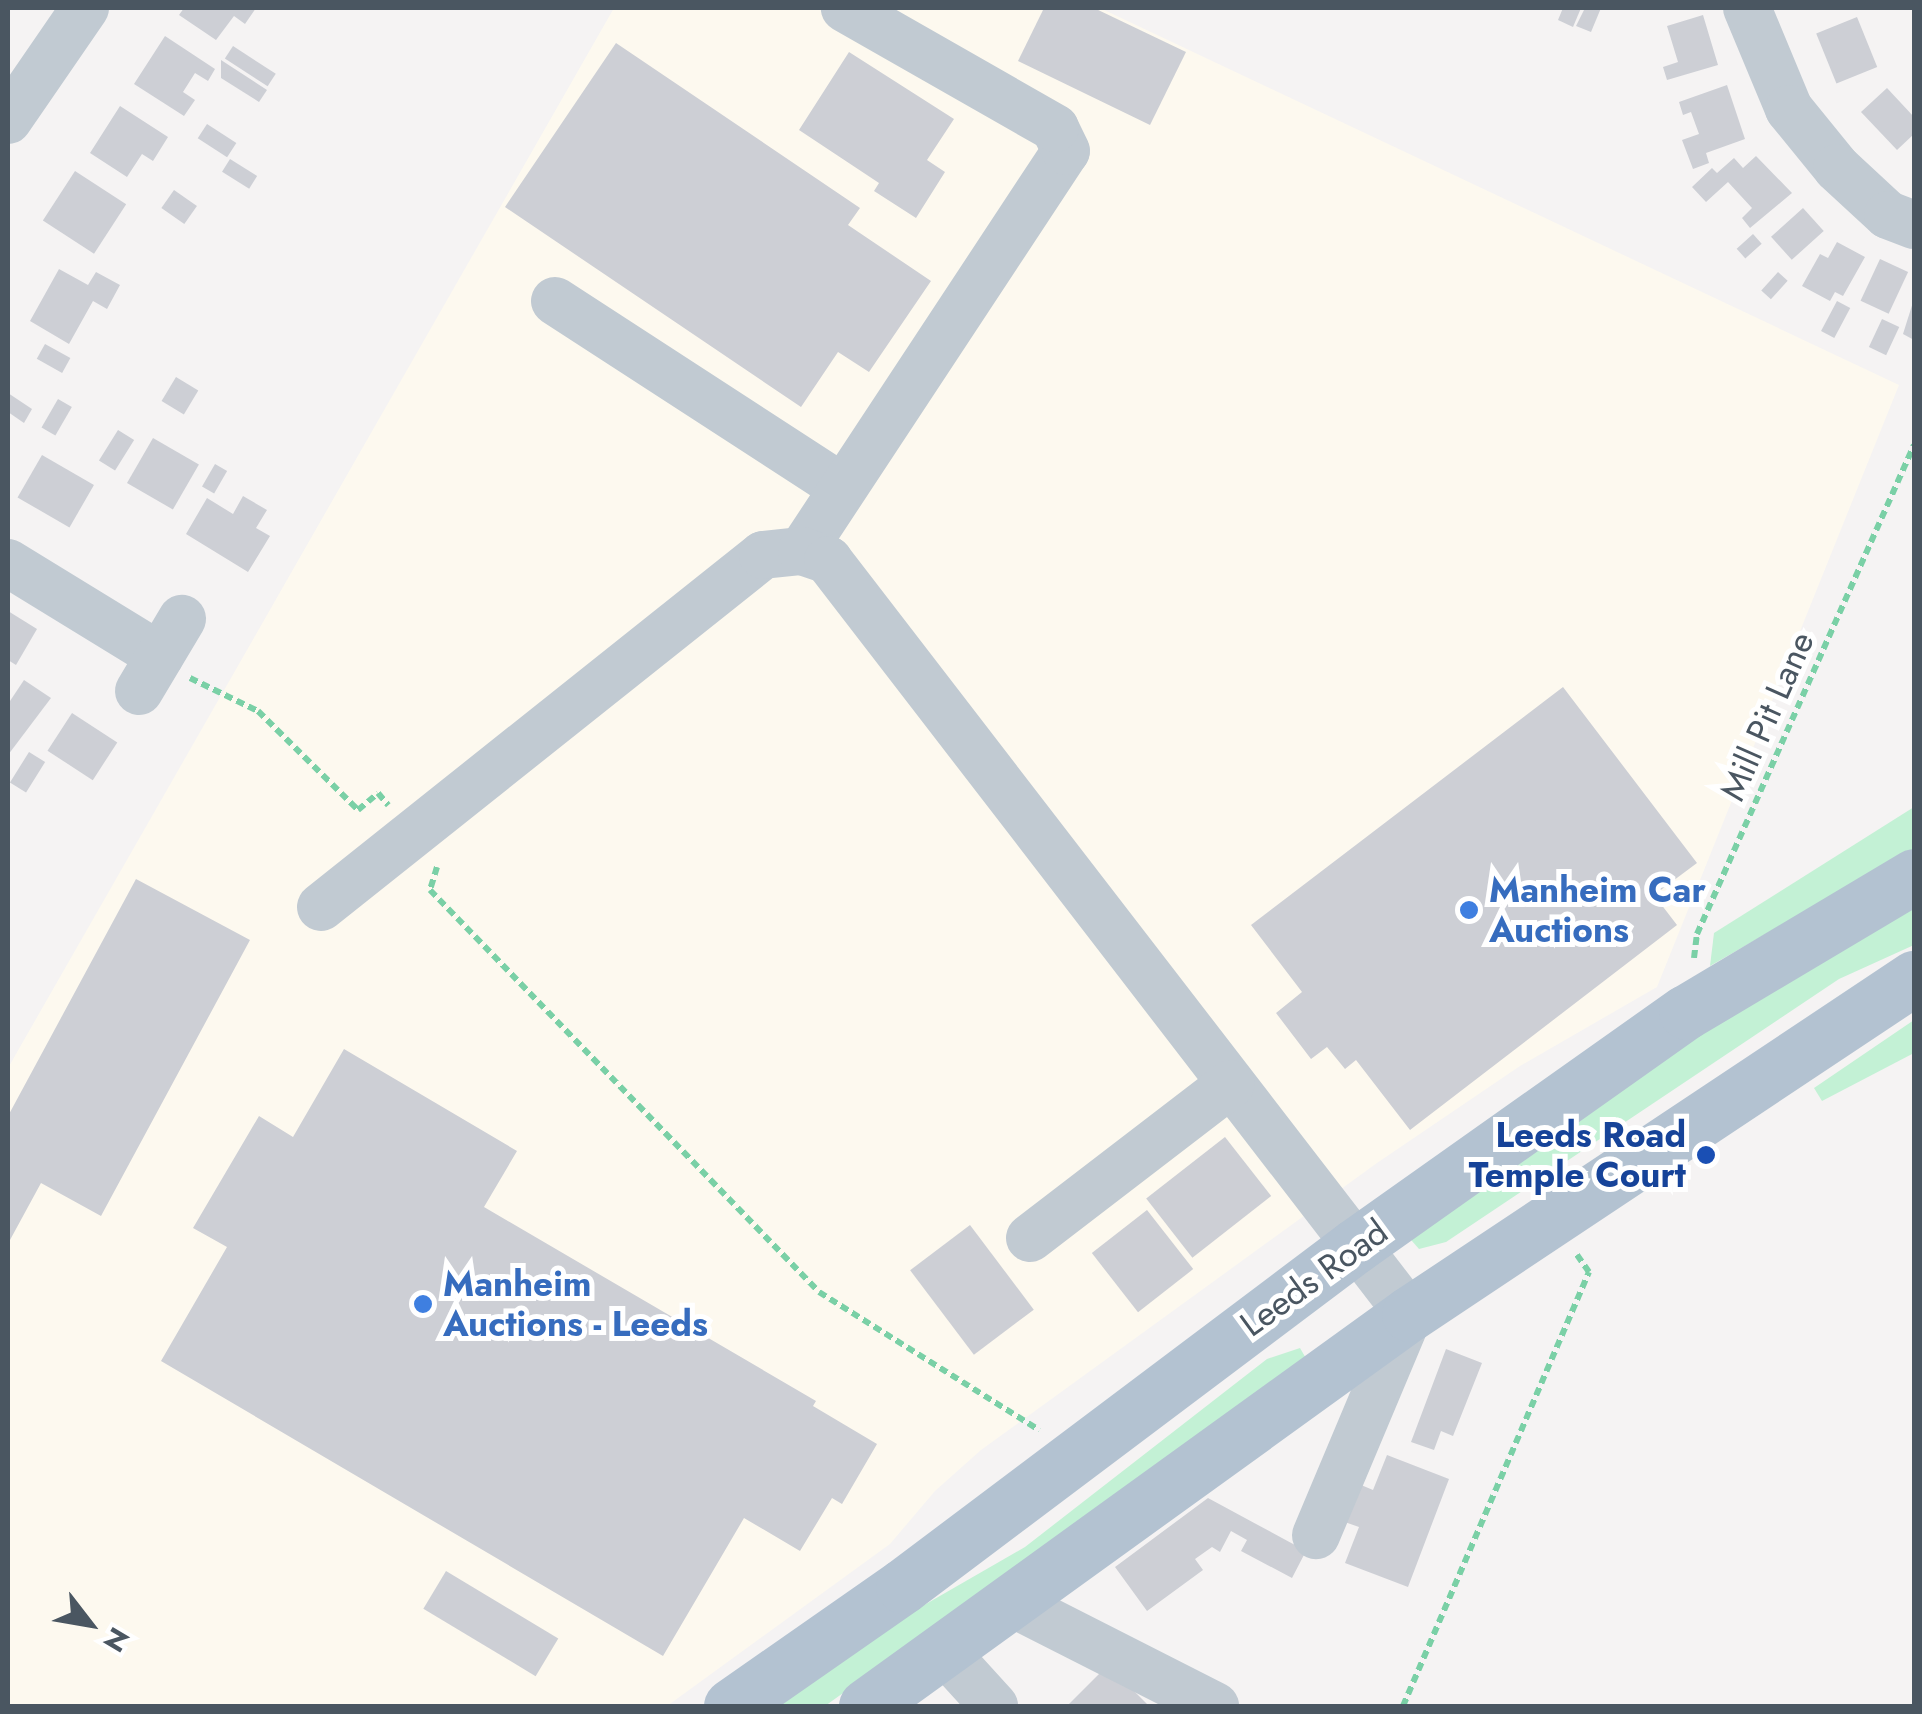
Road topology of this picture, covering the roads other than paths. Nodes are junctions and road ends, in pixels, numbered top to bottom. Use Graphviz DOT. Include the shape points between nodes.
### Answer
graph roads {
  1 [pos="84,8"];
  2 [pos="844,8"];
  3 [pos="1747,8"];
  4 [pos="8,120"];
  5 [pos="1914,225"];
  6 [pos="555,301"];
  7 [pos="841,486"];
  8 [pos="802,551"];
  9 [pos="8,563"];
  10 [pos="160,657"];
  11 [pos="1914,876"];
  12 [pos="321,907"];
  13 [pos="1914,978"];
  14 [pos="1232,1084"];
  15 [pos="1030,1238"];
  16 [pos="1355,1246"];
  17 [pos="1408,1314"];
  18 [pos="1316,1535"];
  19 [pos="1010,1602"];
  20 [pos="943,1650"];
  21 [pos="731,1706"];
  22 [pos="866,1706"];
  23 [pos="994,1706"];
  24 [pos="1215,1706"];
  1 -- 4 [label="street"];
  2 -- 7 [label="street" via="1055,128 1066,151"];
  3 -- 5 [label="street" via="1789,109 1836,168 1888,215"];
  6 -- 7 [label="street"];
  7 -- 8 [label="street"];
  8 -- 12 [label="street" via="763,555"];
  8 -- 14 [label="street" via="838,568"];
  9 -- 10 [label="street"];
  11 -- 16 [label="main road, Leeds Road" via="1686,1012"];
  13 -- 17 [label="main road"];
  14 -- 15 [label="street"];
  14 -- 16 [label="street"];
  16 -- 17 [label="street"];
  16 -- 21 [label="main road, Leeds Road"];
  17 -- 18 [label="street"];
  17 -- 19 [label="main road"];
  19 -- 20 [label="main road"];
  19 -- 24 [label="street"];
  20 -- 22 [label="main road"];
  20 -- 23 [label="street"];
}
